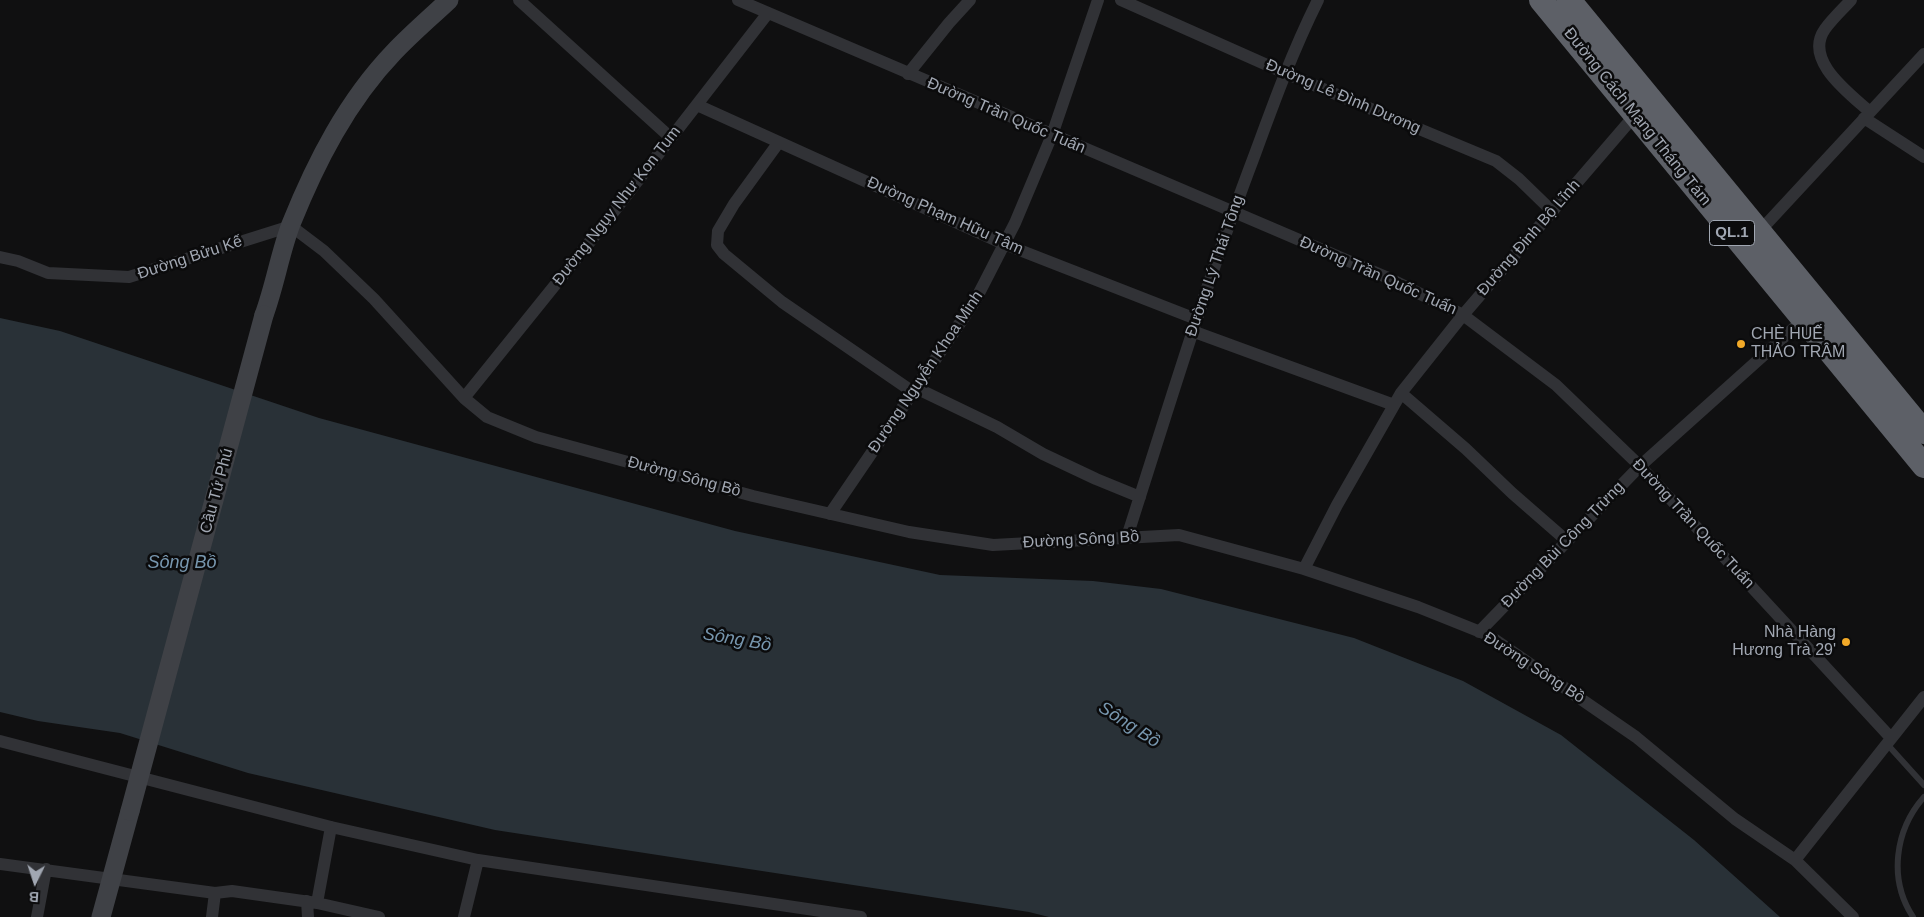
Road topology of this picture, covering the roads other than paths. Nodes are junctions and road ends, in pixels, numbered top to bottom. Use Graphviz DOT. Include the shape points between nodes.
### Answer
graph roads {
  1 [pos="449,0"];
  2 [pos="519,0"];
  3 [pos="738,0"];
  4 [pos="970,0"];
  5 [pos="1098,0"];
  6 [pos="1121,0"];
  7 [pos="1318,0"];
  8 [pos="1541,0"];
  9 [pos="1569,0"];
  10 [pos="1852,0"];
  11 [pos="768,13"];
  12 [pos="1924,54"];
  13 [pos="1285,73"];
  14 [pos="908,74"];
  15 [pos="697,105"];
  16 [pos="1635,115"];
  17 [pos="1867,115"];
  18 [pos="1052,135"];
  19 [pos="672,138"];
  20 [pos="778,142"];
  21 [pos="1924,158"];
  22 [pos="1552,211"];
  23 [pos="1232,213"];
  24 [pos="291,226"];
  25 [pos="1759,232"];
  26 [pos="1004,244"];
  27 [pos="0,257"];
  28 [pos="1463,315"];
  29 [pos="1804,319"];
  30 [pos="1194,325"];
  31 [pos="915,390"];
  32 [pos="1401,393"];
  33 [pos="464,398"];
  34 [pos="1394,405"];
  35 [pos="1924,432"];
  36 [pos="1640,466"];
  37 [pos="1924,466"];
  38 [pos="1140,498"];
  39 [pos="830,514"];
  40 [pos="1128,537"];
  41 [pos="1567,541"];
  42 [pos="1304,569"];
  43 [pos="1479,632"];
  44 [pos="1924,697"];
  45 [pos="0,741"];
  46 [pos="1889,741"];
  47 [pos="1924,784"];
  48 [pos="1924,797"];
  49 [pos="331,827"];
  50 [pos="478,860"];
  51 [pos="1795,860"];
  52 [pos="0,864"];
  53 [pos="46,869"];
  54 [pos="112,878"];
  55 [pos="215,893"];
  56 [pos="312,902"];
  57 [pos="794,912"];
  58 [pos="37,917"];
  59 [pos="101,917"];
  60 [pos="212,917"];
  61 [pos="308,917"];
  62 [pos="379,917"];
  63 [pos="464,917"];
  64 [pos="860,917"];
  65 [pos="1853,917"];
  66 [pos="1913,917"];
  1 -- 24 [label="main road, Cầu Tứ Phú" via="394,52 354,101 316,164"];
  2 -- 19 [label="street"];
  3 -- 11 [label="street, Đường Trần Quốc Tuấn"];
  4 -- 14 [label="street"];
  5 -- 18 [label="street, Đường Nguyễn Khoa Minh"];
  6 -- 13 [label="street, Đường Lê Đình Dương"];
  7 -- 13 [label="street, Đường Lý Thái Tông"];
  8 -- 16 [label="highway, Đường Cách Mạng Tháng Tám / QL.1"];
  9 -- 25 [label="highway, Đường Cách Mạng Tháng Tám / QL.1"];
  10 -- 17 [label="street" via="1824,30 1819,46 1820,57"];
  11 -- 14 [label="street, Đường Trần Quốc Tuấn"];
  11 -- 15 [label="street, Đường Ngụy Như Kon Tum"];
  12 -- 17 [label="street"];
  13 -- 22 [label="street, Đường Lê Đình Dương" via="1496,161"];
  13 -- 23 [label="street, Đường Lý Thái Tông"];
  14 -- 18 [label="street, Đường Trần Quốc Tuấn"];
  15 -- 19 [label="street, Đường Ngụy Như Kon Tum"];
  15 -- 20 [label="street, Đường Phạm Hữu Tâm"];
  16 -- 22 [label="street, Đường Đinh Bộ Lĩnh"];
  16 -- 29 [label="highway, Đường Cách Mạng Tháng Tám / QL.1"];
  17 -- 21 [label="street"];
  17 -- 25 [label="street"];
  18 -- 23 [label="street, Đường Trần Quốc Tuấn"];
  18 -- 26 [label="street, Đường Nguyễn Khoa Minh"];
  19 -- 33 [label="street, Đường Ngụy Như Kon Tum"];
  20 -- 26 [label="street, Đường Phạm Hữu Tâm"];
  20 -- 31 [label="street" via="718,231 717,244 724,254 782,302"];
  22 -- 28 [label="street, Đường Đinh Bộ Lĩnh"];
  23 -- 28 [label="street, Đường Trần Quốc Tuấn" via="1386,278"];
  23 -- 30 [label="street, Đường Lý Thái Tông"];
  24 -- 27 [label="street, Đường Bửu Kế" via="129,278 48,274"];
  24 -- 33 [label="street, Đường Sông Bồ" via="324,251 374,299"];
  24 -- 54 [label="main road, Cầu Tứ Phú, bridge"];
  25 -- 35 [label="highway, Đường Cách Mạng Tháng Tám / QL.1"];
  26 -- 30 [label="street, Đường Phạm Hữu Tâm"];
  26 -- 31 [label="street, Đường Nguyễn Khoa Minh" via="975,301"];
  28 -- 32 [label="street, Đường Đinh Bộ Lĩnh"];
  28 -- 36 [label="street, Đường Trần Quốc Tuấn" via="1556,386"];
  29 -- 36 [label="street, Đường Bùi Công Trừng"];
  29 -- 37 [label="highway, Đường Cách Mạng Tháng Tám / QL.1"];
  30 -- 34 [label="street, Đường Phạm Hữu Tâm"];
  30 -- 38 [label="street, Đường Lý Thái Tông"];
  31 -- 38 [label="street" via="998,427 1043,454"];
  31 -- 39 [label="street, Đường Nguyễn Khoa Minh"];
  32 -- 34 [label="street, Đường Đinh Bộ Lĩnh"];
  32 -- 41 [label="street"];
  33 -- 39 [label="street, Đường Sông Bồ" via="487,417 536,437"];
  34 -- 42 [label="street, Đường Đinh Bộ Lĩnh"];
  36 -- 41 [label="street, Đường Bùi Công Trừng"];
  36 -- 46 [label="street, Đường Trần Quốc Tuấn"];
  38 -- 40 [label="street, Đường Lý Thái Tông"];
  39 -- 40 [label="street, Đường Sông Bồ" via="993,546"];
  40 -- 42 [label="street, Đường Sông Bồ" via="1179,535"];
  41 -- 43 [label="street, Đường Bùi Công Trừng"];
  42 -- 43 [label="street, Đường Sông Bồ" via="1418,607"];
  43 -- 51 [label="street, Đường Sông Bồ" via="1488,635 1636,737 1735,819"];
  44 -- 46 [label="street"];
  45 -- 49 [label="street"];
  46 -- 47 [label="lane"];
  46 -- 51 [label="street"];
  48 -- 66 [label="lane" via="1906,823 1898,853 1899,884"];
  49 -- 50 [label="street"];
  49 -- 56 [label="street"];
  50 -- 57 [label="street"];
  50 -- 63 [label="street"];
  51 -- 65 [label="street, Đường Sông Bồ"];
  52 -- 53 [label="street"];
  53 -- 54 [label="street"];
  53 -- 58 [label="street"];
  54 -- 55 [label="street"];
  54 -- 59 [label="main road, Cầu Tứ Phú"];
  55 -- 56 [label="street" via="232,891"];
  55 -- 60 [label="street"];
  56 -- 61 [label="street"];
  56 -- 62 [label="street"];
  57 -- 64 [label="street"];
}
